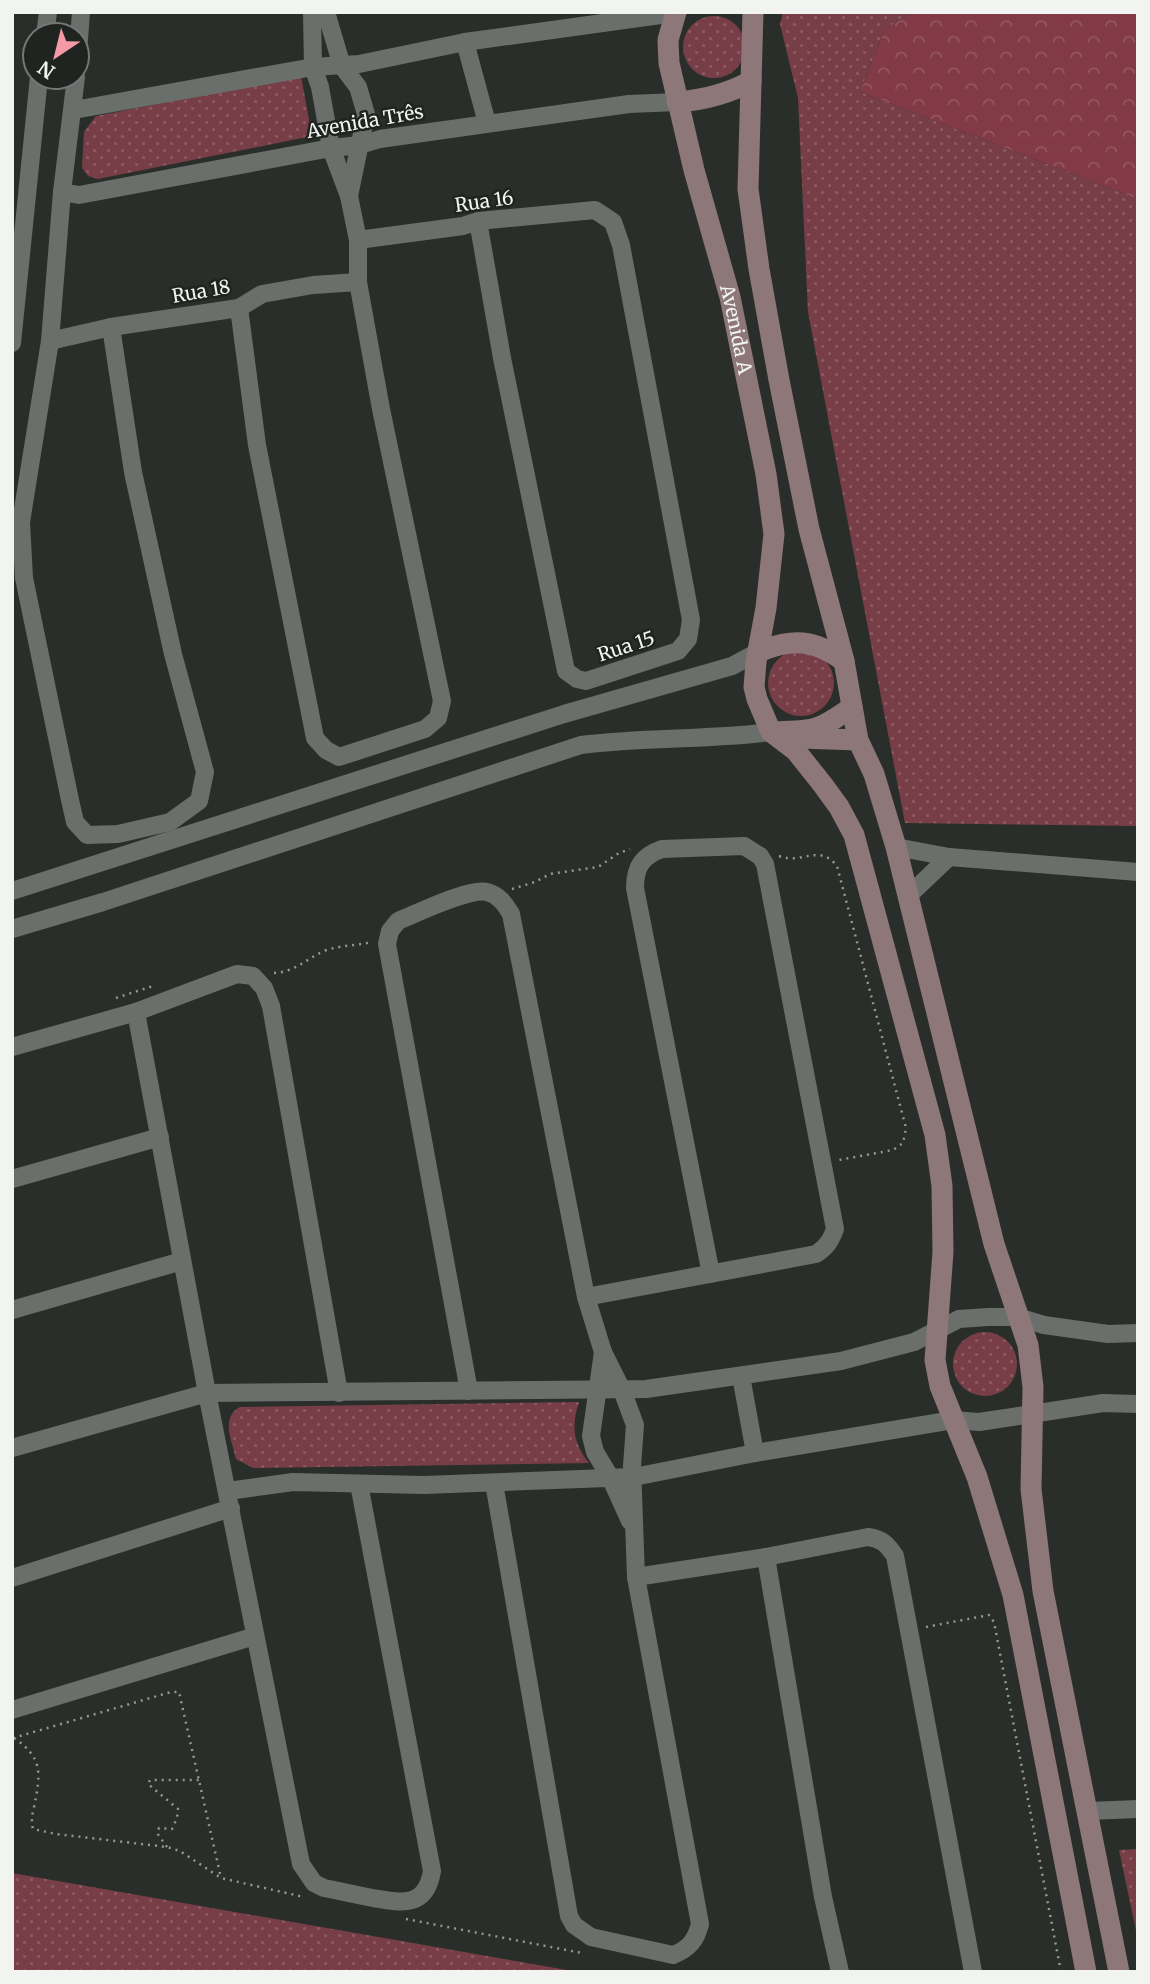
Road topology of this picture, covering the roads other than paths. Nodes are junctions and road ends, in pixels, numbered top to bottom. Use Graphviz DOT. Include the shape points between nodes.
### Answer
graph roads {
  1 [pos="312,12"];
  2 [pos="326,12"];
  3 [pos="676,12"];
  4 [pos="754,12"];
  5 [pos="466,43"];
  6 [pos="342,66"];
  7 [pos="313,67"];
  8 [pos="751,81"];
  9 [pos="39,91"];
  10 [pos="75,91"];
  11 [pos="677,102"];
  12 [pos="74,110"];
  13 [pos="487,123"];
  14 [pos="360,145"];
  15 [pos="331,148"];
  16 [pos="62,192"];
  17 [pos="349,196"];
  18 [pos="478,221"];
  19 [pos="613,222"];
  20 [pos="358,240"];
  21 [pos="358,282"];
  22 [pos="239,308"];
  23 [pos="111,327"];
  24 [pos="50,341"];
  25 [pos="12,343"];
  26 [pos="18,580"];
  27 [pos="758,652"];
  28 [pos="844,661"];
  29 [pos="852,707"];
  30 [pos="771,732"];
  31 [pos="858,740"];
  32 [pos="896,847"];
  33 [pos="949,857"];
  34 [pos="1138,872"];
  35 [pos="12,891"];
  36 [pos="907,897"];
  37 [pos="12,929"];
  38 [pos="136,1012"];
  39 [pos="12,1047"];
  40 [pos="160,1137"];
  41 [pos="12,1180"];
  42 [pos="183,1261"];
  43 [pos="711,1274"];
  44 [pos="586,1297"];
  45 [pos="12,1310"];
  46 [pos="1017,1317"];
  47 [pos="937,1329"];
  48 [pos="1138,1333"];
  49 [pos="603,1352"];
  50 [pos="741,1376"];
  51 [pos="599,1390"];
  52 [pos="622,1390"];
  53 [pos="469,1391"];
  54 [pos="207,1393"];
  55 [pos="339,1393"];
  56 [pos="1138,1404"];
  57 [pos="1032,1414"];
  58 [pos="953,1420"];
  59 [pos="12,1448"];
  60 [pos="755,1453"];
  61 [pos="610,1477"];
  62 [pos="634,1477"];
  63 [pos="494,1483"];
  64 [pos="359,1484"];
  65 [pos="230,1499"];
  66 [pos="633,1527"];
  67 [pos="766,1557"];
  68 [pos="636,1577"];
  69 [pos="12,1578"];
  70 [pos="255,1636"];
  71 [pos="12,1710"];
  72 [pos="1138,1809"];
  73 [pos="1088,1811"];
  74 [pos="840,1972"];
  75 [pos="973,1972"];
  76 [pos="1086,1972"];
  77 [pos="1119,1972"];
  1 -- 7 [label="street"];
  2 -- 6 [label="street"];
  3 -- 5 [label="street"];
  3 -- 11 [label="main road, Avenida A" via="668,54"];
  4 -- 8 [label="main road, Avenida A"];
  5 -- 6 [label="street"];
  5 -- 13 [label="street"];
  6 -- 7 [label="street"];
  6 -- 14 [label="street" via="358,87 366,114"];
  7 -- 12 [label="street"];
  7 -- 15 [label="street"];
  8 -- 11 [label="main road" via="710,98"];
  8 -- 28 [label="main road, Avenida A" via="748,189 759,269 809,529"];
  9 -- 25 [label="street"];
  10 -- 12 [label="street"];
  11 -- 13 [label="street, Avenida Três"];
  11 -- 27 [label="main road, Avenida A" via="730,297 767,486 774,534"];
  12 -- 16 [label="street"];
  13 -- 14 [label="street, Avenida Três"];
  14 -- 15 [label="street, Avenida Três"];
  14 -- 17 [label="street"];
  15 -- 16 [label="street, Avenida Três" via="79,195"];
  15 -- 17 [label="street"];
  16 -- 24 [label="street"];
  17 -- 20 [label="street"];
  18 -- 19 [label="street, Rua 16" via="594,210"];
  18 -- 19 [label="street, Rua 15" via="566,671 576,680 586,681 678,651 688,639 691,620 624,258"];
  18 -- 20 [label="street, Rua 16"];
  20 -- 21 [label="street"];
  21 -- 22 [label="street, Rua 18" via="261,293"];
  21 -- 22 [label="street" via="442,701 438,718 425,729 339,757 315,738 257,444"];
  22 -- 23 [label="street, Rua 18"];
  23 -- 24 [label="street, Rua 18"];
  23 -- 26 [label="street" via="134,472 173,654 205,772 199,802 170,822 118,834 87,835 75,822"];
  24 -- 26 [label="street" via="22,522"];
  27 -- 28 [label="main road" via="804,641"];
  27 -- 30 [label="main road" via="754,687"];
  27 -- 35 [label="street" via="732,666 564,714"];
  28 -- 29 [label="main road, Avenida A"];
  29 -- 30 [label="main road" via="815,730"];
  29 -- 31 [label="main road, Avenida A"];
  30 -- 31 [label="main road" via="805,740"];
  30 -- 37 [label="street" via="581,745"];
  30 -- 47 [label="main road" via="796,751 839,807 854,835 935,1135 943,1239"];
  31 -- 32 [label="main road, Avenida A" via="874,774"];
  32 -- 33 [label="street"];
  32 -- 36 [label="main road, Avenida A"];
  33 -- 34 [label="street"];
  33 -- 36 [label="street"];
  36 -- 46 [label="main road, Avenida A" via="967,1142"];
  38 -- 39 [label="street"];
  38 -- 40 [label="street"];
  38 -- 55 [label="street" via="237,974 253,976 264,988 271,1006"];
  40 -- 41 [label="street"];
  40 -- 42 [label="street"];
  42 -- 45 [label="street"];
  42 -- 54 [label="street"];
  43 -- 43 [label="street" via="635,873 642,860 662,849 744,846 765,864 835,1228 825,1248 816,1254"];
  43 -- 44 [label="street"];
  44 -- 49 [label="street"];
  44 -- 53 [label="street" via="511,914 503,900 489,892 472,892 398,921 387,944"];
  46 -- 47 [label="street" via="959,1319"];
  46 -- 48 [label="street" via="1108,1334"];
  46 -- 57 [label="main road" via="1028,1345"];
  47 -- 50 [label="street" via="914,1342 841,1362"];
  47 -- 58 [label="main road" via="935,1360"];
  49 -- 51 [label="street"];
  49 -- 52 [label="street"];
  50 -- 52 [label="street"];
  50 -- 60 [label="street"];
  51 -- 52 [label="street"];
  51 -- 53 [label="street"];
  51 -- 61 [label="street" via="591,1436"];
  52 -- 62 [label="street" via="635,1425"];
  53 -- 55 [label="street"];
  54 -- 55 [label="street"];
  54 -- 59 [label="street"];
  54 -- 65 [label="street"];
  56 -- 57 [label="street" via="1102,1403"];
  57 -- 58 [label="street" via="979,1422"];
  57 -- 73 [label="main road" via="1031,1489 1044,1591"];
  58 -- 60 [label="street"];
  58 -- 76 [label="main road" via="977,1478 1013,1595"];
  60 -- 62 [label="street"];
  61 -- 62 [label="street"];
  61 -- 63 [label="street"];
  61 -- 66 [label="street"];
  62 -- 66 [label="street"];
  63 -- 64 [label="street"];
  63 -- 68 [label="street" via="569,1916 591,1937 673,1955 692,1944 700,1924"];
  64 -- 65 [label="street" via="293,1482"];
  64 -- 70 [label="street" via="432,1871 420,1896 402,1903 324,1888 306,1874"];
  65 -- 69 [label="street"];
  65 -- 70 [label="street"];
  66 -- 68 [label="street"];
  67 -- 68 [label="street"];
  67 -- 74 [label="street" via="823,1897"];
  67 -- 75 [label="street" via="867,1537 880,1538 895,1556"];
  70 -- 71 [label="street"];
  72 -- 73 [label="street"];
  73 -- 77 [label="main road"];
}
